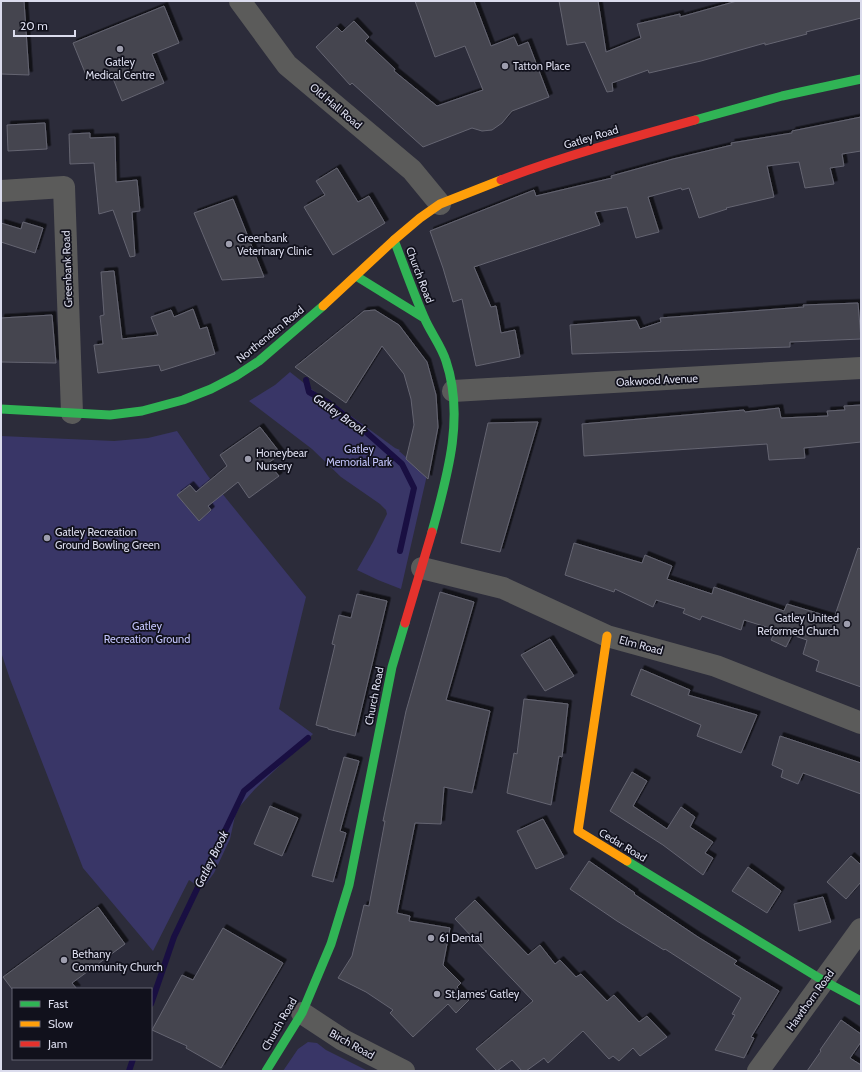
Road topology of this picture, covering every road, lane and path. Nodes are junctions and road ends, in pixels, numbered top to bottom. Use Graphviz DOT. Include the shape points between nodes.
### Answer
graph roads {
  1 [pos="240,1"];
  2 [pos="861,79"];
  3 [pos="1,191"];
  4 [pos="440,204"];
  5 [pos="394,240"];
  6 [pos="356,276"];
  7 [pos="424,318"];
  8 [pos="861,368"];
  9 [pos="453,391"];
  10 [pos="1,409"];
  11 [pos="72,413"];
  12 [pos="422,568"];
  13 [pos="607,636"];
  14 [pos="861,723"];
  15 [pos="861,929"];
  16 [pos="824,981"];
  17 [pos="861,1001"];
  18 [pos="302,1013"];
  19 [pos="266,1071"];
  20 [pos="404,1071"];
  21 [pos="758,1071"];
  1 -- 4 [label="street, Old Hall Road" via="287,65 412,170"];
  2 -- 4 [label="street, Gatley Road" via="782,96 636,136 538,166"];
  3 -- 11 [label="street, Greenbank Road" via="64,187"];
  4 -- 5 [label="street, Gatley Road"];
  5 -- 6 [label="street, Gatley Road"];
  5 -- 7 [label="street, Church Road"];
  6 -- 7 [label="street, Church Road"];
  6 -- 11 [label="street, Northenden Road" via="259,361 211,389 142,411 110,414"];
  7 -- 9 [label="street, Church Road" via="446,360"];
  8 -- 9 [label="street, Oakwood Avenue"];
  9 -- 12 [label="street, Church Road" via="452,449"];
  10 -- 11 [label="street, Northenden Road"];
  12 -- 13 [label="street, Elm Road" via="503,588"];
  12 -- 18 [label="street, Church Road" via="392,667 349,885 331,944"];
  13 -- 14 [label="street, Elm Road" via="716,666"];
  13 -- 16 [label="street, Cedar Road" via="578,831"];
  15 -- 16 [label="street, Hawthorn Road"];
  16 -- 17 [label="street"];
  16 -- 21 [label="street, Hawthorn Road"];
  18 -- 19 [label="street, Church Road"];
  18 -- 20 [label="street, Birch Road" via="343,1040"];
}
